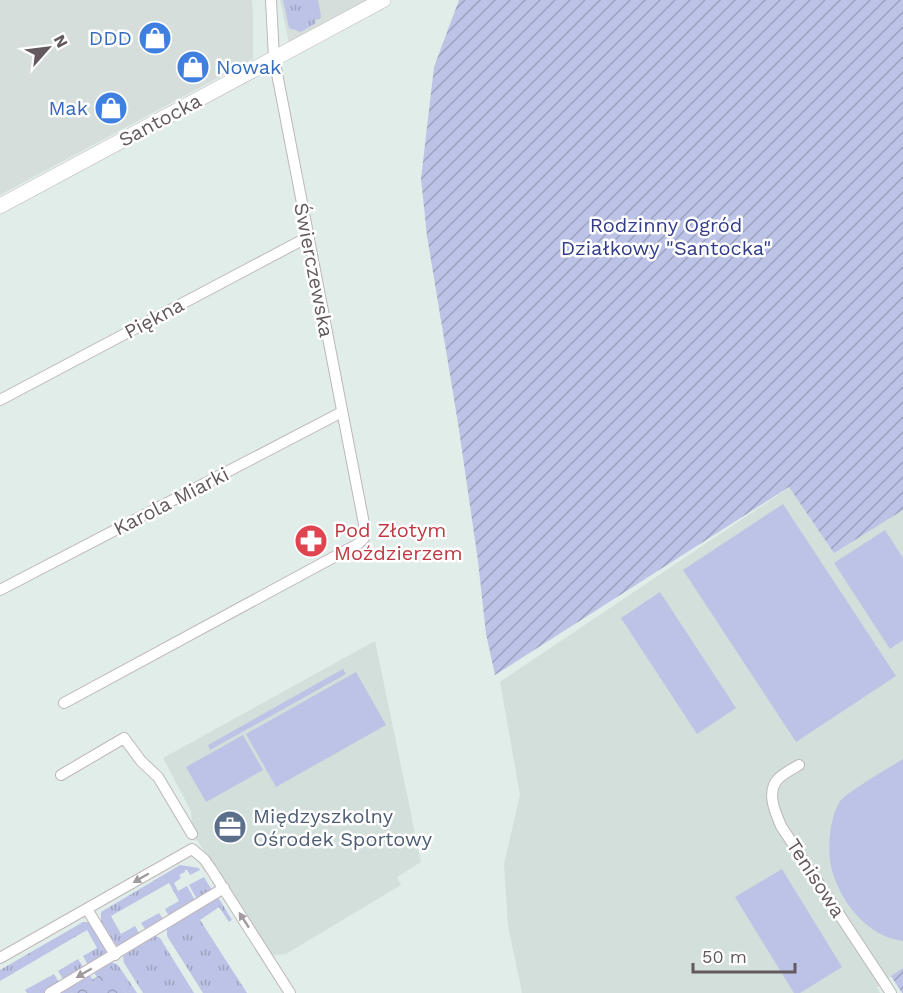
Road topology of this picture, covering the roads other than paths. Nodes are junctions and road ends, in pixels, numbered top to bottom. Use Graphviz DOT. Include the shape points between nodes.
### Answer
graph roads {
  1 [pos="271,0"];
  2 [pos="383,0"];
  3 [pos="274,58"];
  4 [pos="0,206"];
  5 [pos="308,237"];
  6 [pos="0,400"];
  7 [pos="342,412"];
  8 [pos="0,590"];
  9 [pos="64,703"];
  10 [pos="799,765"];
  11 [pos="61,775"];
  12 [pos="192,834"];
  13 [pos="224,888"];
  14 [pos="87,909"];
  15 [pos="115,955"];
  16 [pos="0,958"];
  17 [pos="50,993"];
  18 [pos="290,993"];
  19 [pos="891,993"];
  1 -- 3 [label="street, Świerczewska"];
  2 -- 3 [label="street, Santocka"];
  3 -- 4 [label="street, Santocka"];
  3 -- 5 [label="street, Świerczewska"];
  5 -- 6 [label="street, Piękna"];
  5 -- 7 [label="street, Świerczewska"];
  7 -- 8 [label="street, Karola Miarki"];
  7 -- 9 [label="street, Świerczewska" via="365,530 363,540"];
  10 -- 19 [label="street, Tenisowa" via="773,786 776,814"];
  11 -- 12 [label="street" via="124,738 158,777"];
  13 -- 14 [label="street, one-way" via="192,849"];
  13 -- 15 [label="street"];
  18 -- 13 [label="street, one-way"];
  14 -- 15 [label="street"];
  14 -- 16 [label="street"];
  15 -- 17 [label="street, one-way"];
}
